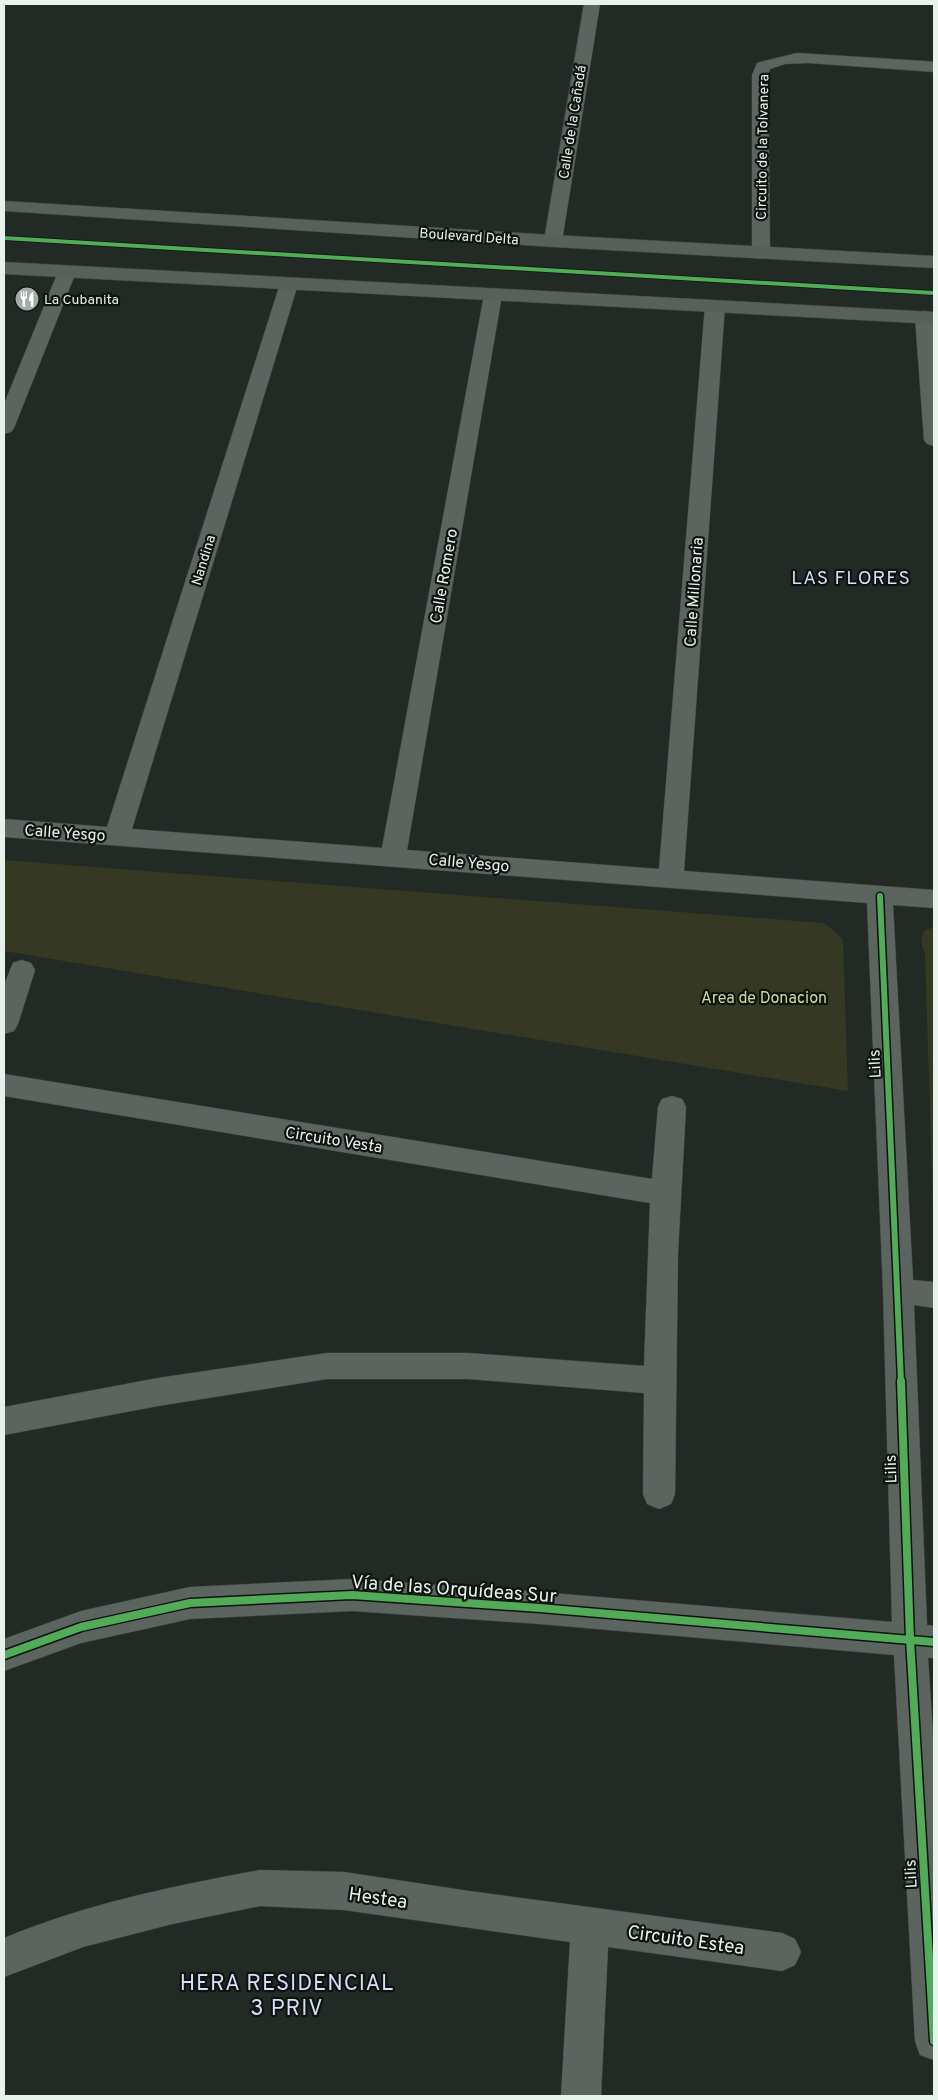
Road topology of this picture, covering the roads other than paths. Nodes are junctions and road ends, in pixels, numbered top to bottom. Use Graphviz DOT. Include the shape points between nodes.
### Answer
graph roads {
  1 [pos="592,4"];
  2 [pos="934,67"];
  3 [pos="4,206"];
  4 [pos="553,241"];
  5 [pos="761,252"];
  6 [pos="934,262"];
  7 [pos="4,268"];
  8 [pos="67,272"];
  9 [pos="289,284"];
  10 [pos="493,295"];
  11 [pos="715,306"];
  12 [pos="930,318"];
  13 [pos="4,428"];
  14 [pos="934,440"];
  15 [pos="4,828"];
  16 [pos="117,836"];
  17 [pos="392,856"];
  18 [pos="671,878"];
  19 [pos="880,896"];
  20 [pos="934,899"];
  21 [pos="22,970"];
  22 [pos="4,1024"];
  23 [pos="4,1085"];
  24 [pos="672,1107"];
  25 [pos="664,1193"];
  26 [pos="898,1291"];
  27 [pos="934,1295"];
  28 [pos="659,1381"];
  29 [pos="4,1420"];
  30 [pos="659,1494"];
  31 [pos="922,1641"];
  32 [pos="4,1655"];
  33 [pos="590,1926"];
  34 [pos="782,1952"];
  35 [pos="4,1958"];
  36 [pos="934,2041"];
  37 [pos="581,2096"];
  1 -- 4 [label="street, Calle de la Cañadá"];
  2 -- 5 [label="street, Circuito de la Tolvanera" via="800,58 783,59 763,66 760,75"];
  3 -- 4 [label="main road, Boulevard Delta"];
  4 -- 5 [label="main road, Boulevard Delta"];
  5 -- 6 [label="main road, Boulevard Delta"];
  7 -- 8 [label="main road"];
  8 -- 9 [label="main road"];
  8 -- 13 [label="street"];
  9 -- 10 [label="main road"];
  9 -- 16 [label="street, Nandina"];
  10 -- 11 [label="main road"];
  10 -- 17 [label="street, Calle Romero"];
  11 -- 12 [label="main road"];
  11 -- 18 [label="street, Calle Millonaria"];
  12 -- 14 [label="street"];
  15 -- 16 [label="street, Calle Yesgo"];
  16 -- 17 [label="street, Calle Yesgo"];
  17 -- 18 [label="street, Calle Yesgo"];
  18 -- 19 [label="street, Calle Yesgo"];
  19 -- 20 [label="street, Calle Yesgo"];
  19 -- 26 [label="street, Lilis"];
  21 -- 22 [label="street"];
  23 -- 25 [label="street, Circuito Vesta"];
  24 -- 25 [label="street"];
  25 -- 28 [label="street"];
  26 -- 27 [label="street"];
  26 -- 31 [label="street, Lilis"];
  28 -- 29 [label="street" via="468,1366 327,1366"];
  28 -- 30 [label="street"];
  31 -- 32 [label="street, Vía de las Orquídeas Sur" via="352,1595 190,1602 81,1627"];
  31 -- 36 [label="street, Lilis"];
  33 -- 34 [label="street, Circuito Estea"];
  33 -- 35 [label="street, Hestea" via="344,1891 260,1888 172,1905 84,1928"];
  33 -- 37 [label="street"];
}
